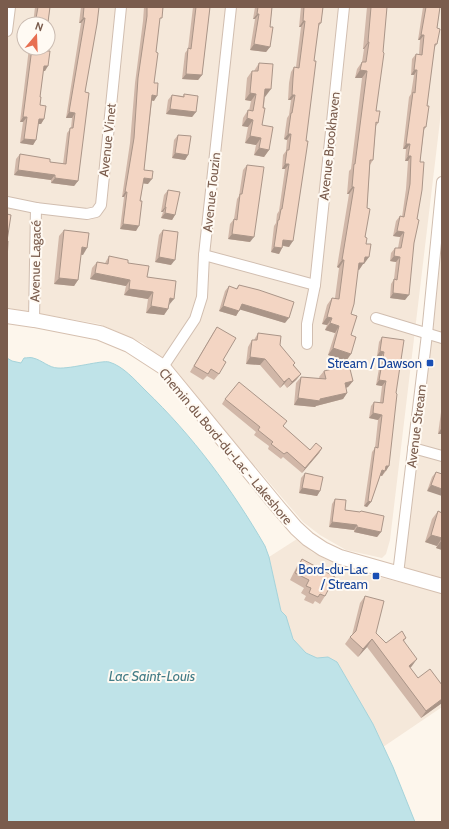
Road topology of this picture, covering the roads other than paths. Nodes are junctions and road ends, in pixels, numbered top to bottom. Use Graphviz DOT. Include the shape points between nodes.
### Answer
graph roads {
  1 [pos="10,7"];
  2 [pos="121,7"];
  3 [pos="231,7"];
  4 [pos="344,7"];
  5 [pos="7,31"];
  6 [pos="442,182"];
  7 [pos="7,202"];
  8 [pos="36,208"];
  9 [pos="440,213"];
  10 [pos="204,255"];
  11 [pos="315,285"];
  12 [pos="7,316"];
  13 [pos="376,318"];
  14 [pos="34,320"];
  15 [pos="427,334"];
  16 [pos="442,338"];
  17 [pos="307,344"];
  18 [pos="163,367"];
  19 [pos="413,448"];
  20 [pos="442,456"];
  21 [pos="398,574"];
  22 [pos="442,586"];
  1 -- 5 [label="street"];
  2 -- 8 [label="street, Avenue Vinet" via="101,204 96,212 87,214"];
  3 -- 10 [label="street, Avenue Touzin"];
  4 -- 11 [label="street, Avenue Brookhaven"];
  6 -- 9 [label="street, Avenue Stream"];
  7 -- 8 [label="street, Avenue Lagacé"];
  8 -- 14 [label="street, Avenue Lagacé"];
  9 -- 15 [label="street, Avenue Stream"];
  10 -- 11 [label="street"];
  10 -- 18 [label="street, Avenue Touzin" via="202,297 195,319"];
  11 -- 17 [label="street, Avenue Brookhaven" via="307,324"];
  12 -- 14 [label="street, Chemin du Bord-du-Lac - Lakeshore"];
  13 -- 15 [label="street"];
  14 -- 18 [label="street, Chemin du Bord-du-Lac - Lakeshore" via="100,333 129,345"];
  15 -- 16 [label="street"];
  15 -- 19 [label="street, Avenue Stream"];
  18 -- 21 [label="street, Chemin du Bord-du-Lac - Lakeshore" via="300,532 323,549 340,557"];
  19 -- 20 [label="street"];
  19 -- 21 [label="street, Avenue Stream"];
  21 -- 22 [label="street, Chemin du Bord-du-Lac - Lakeshore"];
}
